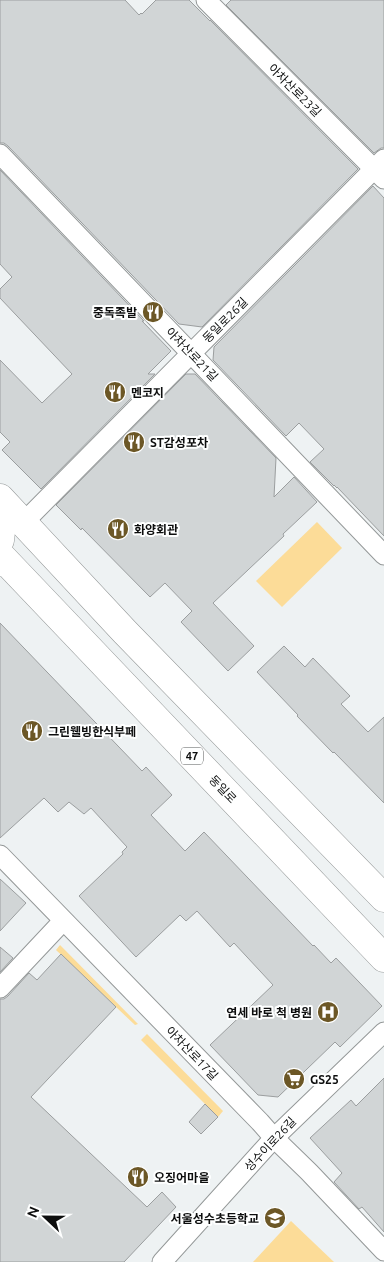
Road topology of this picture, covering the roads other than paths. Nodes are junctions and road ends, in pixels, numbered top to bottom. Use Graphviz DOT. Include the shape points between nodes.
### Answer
graph roads {
  1 [pos="206,0"];
  2 [pos="0,154"];
  3 [pos="381,169"];
  4 [pos="192,353"];
  5 [pos="0,498"];
  6 [pos="12,517"];
  7 [pos="0,540"];
  8 [pos="0,555"];
  9 [pos="384,555"];
  10 [pos="0,855"];
  11 [pos="384,898"];
  12 [pos="63,920"];
  13 [pos="384,958"];
  14 [pos="0,988"];
  15 [pos="384,1032"];
  16 [pos="274,1138"];
  17 [pos="384,1251"];
  18 [pos="162,1262"];
  1 -- 3 [label="street, 아차산로23길"];
  2 -- 4 [label="street, 아차산로21길"];
  3 -- 4 [label="street, 동일로26길"];
  4 -- 6 [label="street, 동일로26길"];
  4 -- 9 [label="street, 아차산로21길"];
  5 -- 6 [label="main road"];
  6 -- 7 [label="main road" via="2,523"];
  6 -- 11 [label="main road"];
  8 -- 13 [label="main road, 동일로 / 47"];
  10 -- 12 [label="street, 아차산로17길"];
  12 -- 14 [label="street"];
  12 -- 16 [label="street, 아차산로17길"];
  15 -- 16 [label="street, 성수이로26길"];
  16 -- 17 [label="street, 아차산로17길"];
  16 -- 18 [label="street, 성수이로26길"];
}
